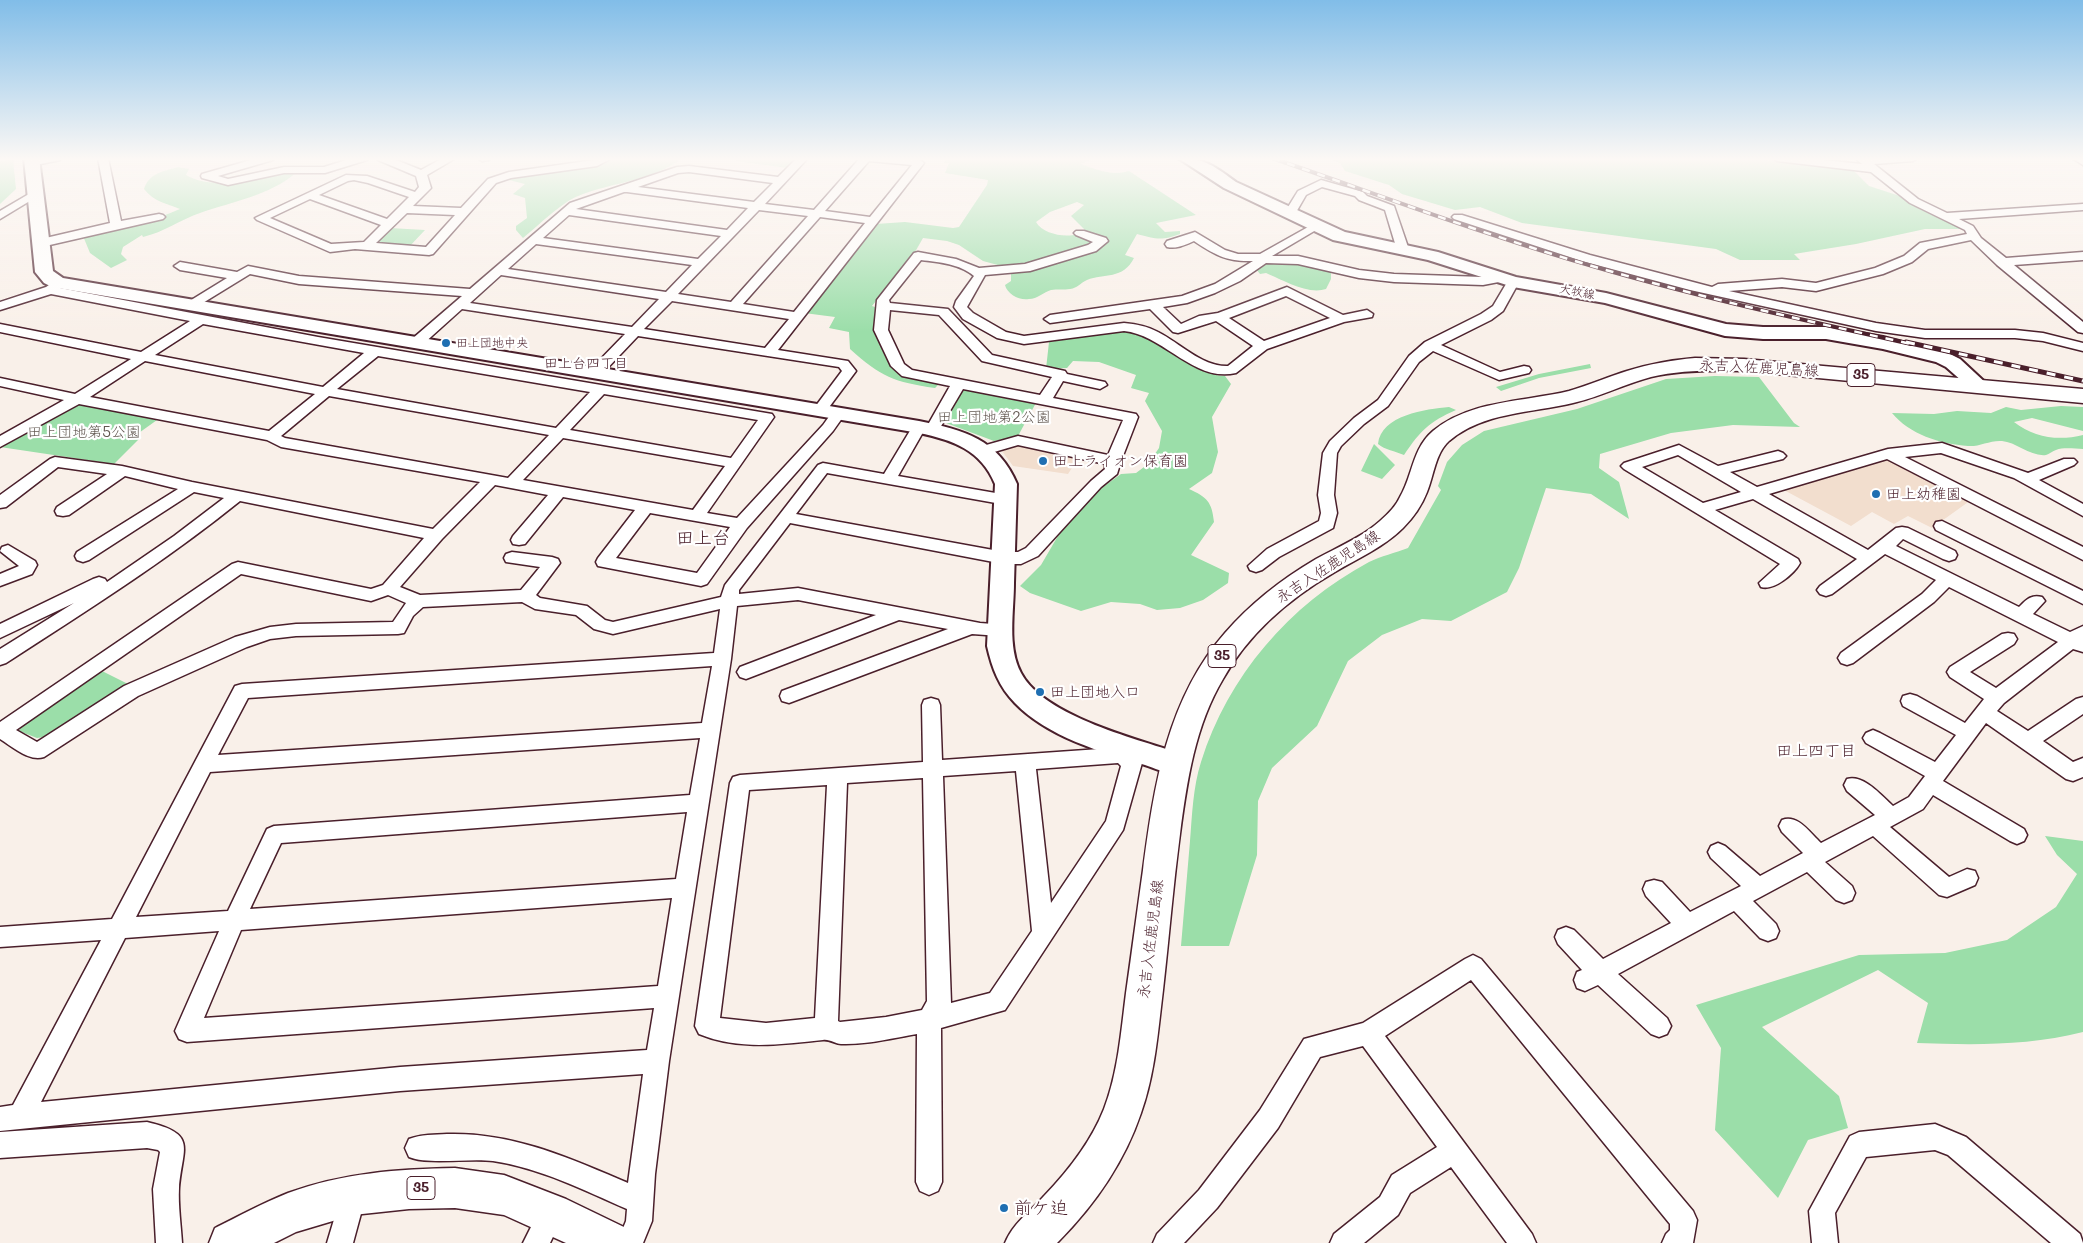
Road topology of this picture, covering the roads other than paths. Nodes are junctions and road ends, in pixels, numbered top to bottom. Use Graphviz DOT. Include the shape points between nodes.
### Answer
graph roads {
  1 [pos="37,216"];
  2 [pos="114,216"];
  3 [pos="265,216"];
  4 [pos="367,216"];
  5 [pos="397,216"];
  6 [pos="460,216"];
  7 [pos="560,216"];
  8 [pos="601,216"];
  9 [pos="746,216"];
  10 [pos="814,216"];
  11 [pos="832,216"];
  12 [pos="877,216"];
  13 [pos="1299,216"];
  14 [pos="1392,216"];
  15 [pos="1956,216"];
  16 [pos="159,217"];
  17 [pos="1458,217"];
  18 [pos="1942,217"];
  19 [pos="873,221"];
  20 [pos="389,224"];
  21 [pos="116,225"];
  22 [pos="1317,225"];
  23 [pos="1080,233"];
  24 [pos="729,234"];
  25 [pos="1975,236"];
  26 [pos="533,240"];
  27 [pos="41,243"];
  28 [pos="1171,244"];
  29 [pos="368,246"];
  30 [pos="1403,250"];
  31 [pos="2083,256"];
  32 [pos="1264,259"];
  33 [pos="2002,262"];
  34 [pos="701,263"];
  35 [pos="180,266"];
  36 [pos="499,271"];
  37 [pos="977,272"];
  38 [pos="239,276"];
  39 [pos="1507,280"];
  40 [pos="54,287"];
  41 [pos="1701,289"];
  42 [pos="473,293"];
  43 [pos="670,296"];
  44 [pos="1153,304"];
  45 [pos="460,305"];
  46 [pos="0,306"];
  47 [pos="734,306"];
  48 [pos="884,306"];
  49 [pos="196,313"];
  50 [pos="1367,314"];
  51 [pos="796,316"];
  52 [pos="1219,317"];
  53 [pos="1050,319"];
  54 [pos="1341,319"];
  55 [pos="2081,324"];
  56 [pos="0,328"];
  57 [pos="635,332"];
  58 [pos="417,342"];
  59 [pos="1262,346"];
  60 [pos="1430,346"];
  61 [pos="2083,348"];
  62 [pos="374,352"];
  63 [pos="768,352"];
  64 [pos="141,358"];
  65 [pos="1524,370"];
  66 [pos="1058,376"];
  67 [pos="598,381"];
  68 [pos="0,382"];
  69 [pos="959,383"];
  70 [pos="1100,385"];
  71 [pos="1978,385"];
  72 [pos="325,392"];
  73 [pos="2083,396"];
  74 [pos="77,399"];
  75 [pos="1045,399"];
  76 [pos="828,412"];
  77 [pos="926,429"];
  78 [pos="559,433"];
  79 [pos="272,436"];
  80 [pos="0,442"];
  81 [pos="984,450"];
  82 [pos="1888,454"];
  83 [pos="1778,456"];
  84 [pos="1114,461"];
  85 [pos="2069,462"];
  86 [pos="735,463"];
  87 [pos="2009,465"];
  88 [pos="122,471"];
  89 [pos="1716,471"];
  90 [pos="2032,477"];
  91 [pos="890,479"];
  92 [pos="491,480"];
  93 [pos="511,484"];
  94 [pos="192,487"];
  95 [pos="558,492"];
  96 [pos="1756,492"];
  97 [pos="237,496"];
  98 [pos="1006,500"];
  99 [pos="0,503"];
  100 [pos="645,508"];
  101 [pos="1701,509"];
  102 [pos="63,511"];
  103 [pos="2083,511"];
  104 [pos="697,516"];
  105 [pos="785,518"];
  106 [pos="741,524"];
  107 [pos="1942,526"];
  108 [pos="436,535"];
  109 [pos="518,540"];
  110 [pos="1884,547"];
  111 [pos="8,551"];
  112 [pos="2083,554"];
  113 [pos="1948,555"];
  114 [pos="83,556"];
  115 [pos="512,558"];
  116 [pos="1004,558"];
  117 [pos="1869,558"];
  118 [pos="1256,566"];
  119 [pos="1948,578"];
  120 [pos="124,579"];
  121 [pos="0,580"];
  122 [pos="1767,583"];
  123 [pos="389,589"];
  124 [pos="1826,590"];
  125 [pos="526,596"];
  126 [pos="2083,598"];
  127 [pos="418,601"];
  128 [pos="729,601"];
  129 [pos="2036,601"];
  130 [pos="899,613"];
  131 [pos="2021,615"];
  132 [pos="969,627"];
  133 [pos="1000,630"];
  134 [pos="0,632"];
  135 [pos="2008,639"];
  136 [pos="2080,640"];
  137 [pos="0,658"];
  138 [pos="1847,658"];
  139 [pos="722,659"];
  140 [pos="746,672"];
  141 [pos="789,696"];
  142 [pos="1910,701"];
  143 [pos="2083,704"];
  144 [pos="931,705"];
  145 [pos="1990,705"];
  146 [pos="0,730"];
  147 [pos="710,730"];
  148 [pos="1968,733"];
  149 [pos="1873,738"];
  150 [pos="2028,741"];
  151 [pos="1123,752"];
  152 [pos="1025,763"];
  153 [pos="1175,763"];
  154 [pos="206,764"];
  155 [pos="2083,766"];
  156 [pos="932,770"];
  157 [pos="837,776"];
  158 [pos="1935,779"];
  159 [pos="1854,784"];
  160 [pos="698,803"];
  161 [pos="1882,821"];
  162 [pos="1789,826"];
  163 [pos="2017,835"];
  164 [pos="1718,852"];
  165 [pos="1814,857"];
  166 [pos="1967,878"];
  167 [pos="685,888"];
  168 [pos="1758,888"];
  169 [pos="1654,889"];
  170 [pos="1844,893"];
  171 [pos="1736,899"];
  172 [pos="234,921"];
  173 [pos="1688,925"];
  174 [pos="120,928"];
  175 [pos="1768,931"];
  176 [pos="1043,934"];
  177 [pos="1566,937"];
  178 [pos="0,938"];
  179 [pos="1593,976"];
  180 [pos="667,996"];
  181 [pos="929,1020"];
  182 [pos="1659,1026"];
  183 [pos="826,1028"];
  184 [pos="1368,1033"];
  185 [pos="657,1061"];
  186 [pos="11,1118"];
  187 [pos="0,1145"];
  188 [pos="418,1148"];
  189 [pos="1455,1150"];
  190 [pos="929,1182"];
  191 [pos="354,1195"];
  192 [pos="640,1201"];
  193 [pos="544,1228"];
  194 [pos="169,1243"];
  195 [pos="230,1243"];
  196 [pos="340,1243"];
  197 [pos="611,1243"];
  198 [pos="630,1243"];
  199 [pos="1026,1243"];
  200 [pos="1166,1243"];
  201 [pos="1343,1243"];
  202 [pos="1523,1243"];
  203 [pos="1675,1243"];
  204 [pos="1825,1243"];
  205 [pos="2071,1243"];
  1 -- 27 [label="street"];
  2 -- 21 [label="street"];
  3 -- 29 [label="street" via="261,218 330,248"];
  4 -- 20 [label="street"];
  5 -- 20 [label="street"];
  6 -- 29 [label="street" via="429,251"];
  7 -- 26 [label="street"];
  8 -- 24 [label="street"];
  9 -- 24 [label="street"];
  10 -- 47 [label="street"];
  11 -- 19 [label="street"];
  12 -- 19 [label="street"];
  13 -- 22 [label="street, 大牧線"];
  14 -- 30 [label="street"];
  15 -- 18 [label="street"];
  16 -- 21 [label="street"];
  17 -- 41 [label="street" via="1586,258"];
  18 -- 25 [label="street" via="1959,222"];
  19 -- 51 [label="street"];
  20 -- 29 [label="street"];
  21 -- 27 [label="street"];
  22 -- 30 [label="street, 大牧線" via="1350,239"];
  22 -- 32 [label="street" via="1266,254"];
  23 -- 37 [label="street" via="1102,241 1092,248 1026,268"];
  24 -- 34 [label="street"];
  25 -- 33 [label="street"];
  25 -- 41 [label="street" via="1924,246 1908,259 1879,271 1816,287 1782,283"];
  26 -- 34 [label="street"];
  26 -- 36 [label="street"];
  27 -- 40 [label="street" via="44,272"];
  28 -- 32 [label="street" via="1195,236 1229,256"];
  30 -- 39 [label="street, 大牧線"];
  31 -- 33 [label="street"];
  32 -- 39 [label="street" via="1298,260 1359,274 1394,278"];
  32 -- 44 [label="street" via="1227,284 1200,295"];
  33 -- 55 [label="street"];
  34 -- 43 [label="street"];
  35 -- 38 [label="street"];
  36 -- 42 [label="street"];
  36 -- 43 [label="street"];
  37 -- 48 [label="street" via="918,256 883,300"];
  37 -- 59 [label="street" via="980,276 960,307 968,316 1012,339 1034,340 1124,327 1138,328 1209,368 1225,372"];
  38 -- 42 [label="street" via="248,270 300,280"];
  38 -- 49 [label="street"];
  39 -- 60 [label="street" via="1498,308"];
  39 -- 71 [label="street, 大牧線" via="1606,298 1725,330 1826,333 1883,343 1943,358"];
  40 -- 46 [label="street"];
  40 -- 49 [label="street"];
  41 -- 61 [label="street" via="1876,327 1925,334 2015,334"];
  42 -- 45 [label="street"];
  43 -- 47 [label="street"];
  43 -- 57 [label="street"];
  44 -- 52 [label="street" via="1178,329 1212,316"];
  44 -- 53 [label="street"];
  45 -- 57 [label="street"];
  45 -- 58 [label="street"];
  47 -- 51 [label="street"];
  48 -- 66 [label="street" via="942,312 987,358 1060,374"];
  48 -- 69 [label="street" via="881,330 898,366 907,373"];
  49 -- 58 [label="street"];
  49 -- 62 [label="street"];
  49 -- 64 [label="street"];
  50 -- 54 [label="street"];
  51 -- 63 [label="street"];
  52 -- 54 [label="street" via="1287,291"];
  52 -- 59 [label="street"];
  54 -- 59 [label="street"];
  56 -- 64 [label="street"];
  57 -- 63 [label="street"];
  57 -- 67 [label="street"];
  58 -- 67 [label="street"];
  60 -- 65 [label="street" via="1499,376"];
  60 -- 118 [label="street" via="1414,359 1383,403 1335,444 1330,453 1326,495 1329,520 1326,524 1267,555"];
  62 -- 67 [label="street"];
  62 -- 72 [label="street"];
  63 -- 76 [label="street" via="843,364 849,371"];
  64 -- 72 [label="street"];
  64 -- 74 [label="street"];
  66 -- 70 [label="street"];
  66 -- 75 [label="street"];
  67 -- 76 [label="street"];
  67 -- 78 [label="street"];
  67 -- 86 [label="street" via="768,417"];
  68 -- 74 [label="street"];
  69 -- 75 [label="street"];
  69 -- 77 [label="street"];
  71 -- 73 [label="main road, 永吉入佐鹿児島線 / 35"];
  71 -- 153 [label="main road, 永吉入佐鹿児島線 / 35" via="1699,364 1647,372 1571,397 1489,413 1456,426 1431,445 1413,497 1392,525 1290,589 1240,634 1203,686 1182,735"];
  72 -- 78 [label="street"];
  72 -- 79 [label="street"];
  74 -- 79 [label="street"];
  74 -- 80 [label="street"];
  75 -- 84 [label="street" via="1131,417"];
  76 -- 77 [label="street"];
  76 -- 106 [label="street" via="828,428"];
  77 -- 81 [label="street" via="960,438"];
  77 -- 91 [label="street"];
  78 -- 86 [label="street"];
  78 -- 93 [label="street"];
  79 -- 92 [label="street" via="281,442"];
  81 -- 84 [label="street" via="1018,440"];
  81 -- 98 [label="street" via="1001,469 1006,484"];
  82 -- 90 [label="street" via="1942,448"];
  82 -- 96 [label="street"];
  82 -- 112 [label="street"];
  83 -- 89 [label="street"];
  84 -- 116 [label="street" via="1112,471 1032,552 1021,558"];
  85 -- 90 [label="street"];
  86 -- 104 [label="street"];
  87 -- 90 [label="street"];
  88 -- 94 [label="street"];
  88 -- 99 [label="street" via="55,462"];
  88 -- 102 [label="street"];
  89 -- 96 [label="street"];
  89 -- 101 [label="street" via="1679,450 1629,466"];
  90 -- 103 [label="street"];
  91 -- 98 [label="street"];
  91 -- 105 [label="street" via="823,468"];
  92 -- 93 [label="street"];
  92 -- 108 [label="street"];
  93 -- 95 [label="street"];
  94 -- 97 [label="street"];
  94 -- 114 [label="street"];
  95 -- 100 [label="street"];
  95 -- 109 [label="street"];
  96 -- 101 [label="street"];
  96 -- 117 [label="street"];
  97 -- 108 [label="street"];
  97 -- 120 [label="street"];
  98 -- 116 [label="street"];
  100 -- 104 [label="street"];
  100 -- 106 [label="street" via="604,562 701,580"];
  101 -- 122 [label="street" via="1792,564"];
  104 -- 106 [label="street"];
  105 -- 116 [label="street"];
  105 -- 128 [label="street" via="730,589"];
  107 -- 126 [label="street"];
  108 -- 123 [label="street"];
  110 -- 113 [label="street" via="1902,532"];
  110 -- 117 [label="street"];
  110 -- 119 [label="street"];
  111 -- 121 [label="street" via="28,565 26,570"];
  115 -- 125 [label="street" via="552,563"];
  116 -- 133 [label="street"];
  117 -- 124 [label="street"];
  119 -- 131 [label="street"];
  119 -- 138 [label="street" via="1928,598"];
  120 -- 134 [label="street" via="117,577 101,582"];
  120 -- 137 [label="street"];
  123 -- 127 [label="street"];
  123 -- 146 [label="street" via="371,595 238,568"];
  125 -- 127 [label="street"];
  125 -- 128 [label="street" via="536,603 581,610 600,625 613,628"];
  127 -- 146 [label="street" via="398,628 296,630 270,633 241,642 131,692 36,752"];
  128 -- 130 [label="street" via="798,594"];
  128 -- 139 [label="street"];
  129 -- 131 [label="street"];
  130 -- 132 [label="street"];
  130 -- 140 [label="street"];
  131 -- 136 [label="street"];
  132 -- 133 [label="street"];
  132 -- 141 [label="street"];
  133 -- 151 [label="street" via="1004,665 1022,694 1065,723"];
  135 -- 145 [label="street" via="1956,672"];
  136 -- 145 [label="street"];
  139 -- 147 [label="street"];
  139 -- 154 [label="street" via="242,691"];
  142 -- 148 [label="street"];
  143 -- 150 [label="street"];
  144 -- 156 [label="street"];
  145 -- 148 [label="street"];
  145 -- 150 [label="street"];
  147 -- 154 [label="street"];
  147 -- 160 [label="street"];
  148 -- 158 [label="street"];
  149 -- 158 [label="street"];
  150 -- 155 [label="street" via="2074,773"];
  151 -- 152 [label="street"];
  151 -- 153 [label="street"];
  151 -- 176 [label="street" via="1132,763 1116,824"];
  152 -- 156 [label="street"];
  152 -- 176 [label="street"];
  153 -- 199 [label="main road, 永吉入佐鹿児島線 / 35" via="1168,796 1138,1046 1118,1124 1099,1157 1051,1221"];
  154 -- 174 [label="street"];
  156 -- 157 [label="street"];
  156 -- 181 [label="street" via="939,1003"];
  157 -- 183 [label="street"];
  157 -- 183 [label="street" via="740,784 707,1026 730,1033 783,1035"];
  158 -- 161 [label="street" via="1916,803"];
  158 -- 163 [label="street"];
  159 -- 161 [label="street"];
  160 -- 167 [label="street"];
  160 -- 172 [label="street" via="274,835"];
  161 -- 165 [label="street"];
  161 -- 166 [label="street" via="1947,888"];
  162 -- 165 [label="street"];
  164 -- 168 [label="street"];
  165 -- 168 [label="street"];
  165 -- 170 [label="street"];
  167 -- 172 [label="street"];
  167 -- 180 [label="street"];
  168 -- 171 [label="street"];
  169 -- 173 [label="street"];
  171 -- 173 [label="street"];
  171 -- 175 [label="street"];
  172 -- 174 [label="street"];
  172 -- 180 [label="street" via="187,1031"];
  173 -- 179 [label="street"];
  174 -- 178 [label="street"];
  174 -- 186 [label="street"];
  176 -- 181 [label="street" via="997,1002"];
  177 -- 179 [label="street"];
  179 -- 182 [label="street"];
  180 -- 185 [label="street"];
  181 -- 183 [label="street" via="840,1033"];
  181 -- 190 [label="street"];
  184 -- 189 [label="street"];
  184 -- 200 [label="street" via="1312,1048 1269,1119 1208,1198"];
  184 -- 203 [label="street" via="1472,966 1684,1220 1682,1237"];
  185 -- 186 [label="street" via="400,1079"];
  185 -- 192 [label="street"];
  187 -- 194 [label="street" via="147,1135 164,1139 173,1149 166,1189"];
  188 -- 192 [label="street" via="461,1146 494,1149 553,1165"];
  189 -- 201 [label="street" via="1401,1184 1389,1206"];
  189 -- 202 [label="street"];
  191 -- 193 [label="main road, 35" via="409,1188 455,1188 504,1195"];
  191 -- 195 [label="main road, 35" via="290,1213"];
  191 -- 196 [label="street"];
  192 -- 198 [label="street" via="639,1221"];
  193 -- 197 [label="main road, 35"];
  204 -- 205 [label="street" via="1822,1211 1859,1145 1935,1137 1957,1146"];
}
